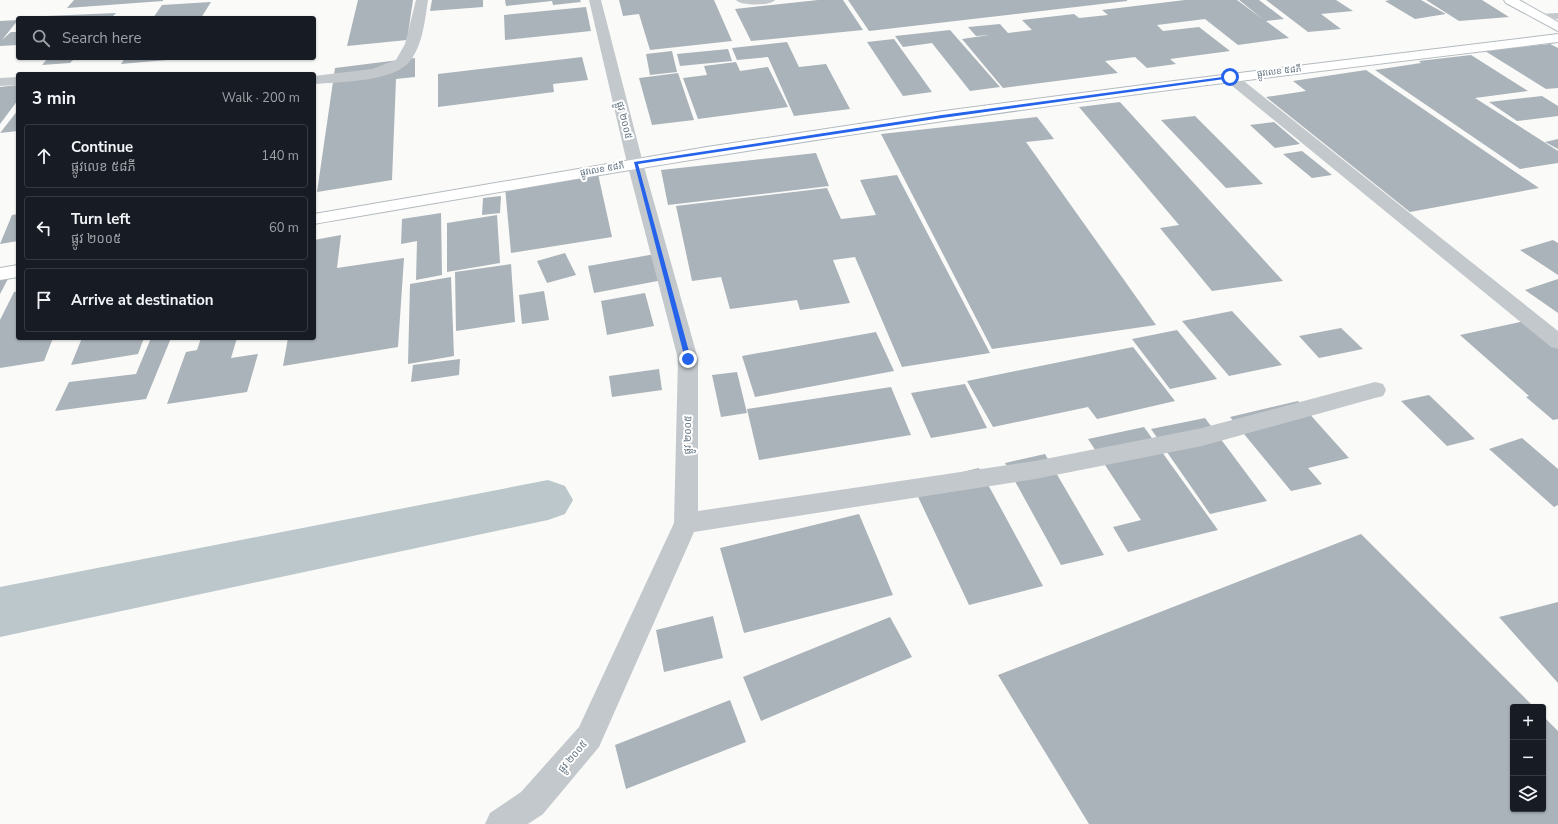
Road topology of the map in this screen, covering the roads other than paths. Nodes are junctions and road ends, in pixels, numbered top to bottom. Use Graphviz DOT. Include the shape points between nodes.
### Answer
graph roads {
  1 [pos="422,0"];
  2 [pos="595,0"];
  3 [pos="742,0"];
  4 [pos="769,0"];
  5 [pos="1510,0"];
  6 [pos="1558,16"];
  7 [pos="1540,17"];
  8 [pos="1558,27"];
  9 [pos="1558,38"];
  10 [pos="1230,77"];
  11 [pos="316,80"];
  12 [pos="16,81"];
  13 [pos="0,82"];
  14 [pos="635,163"];
  15 [pos="316,219"];
  16 [pos="16,271"];
  17 [pos="0,274"];
  18 [pos="1558,342"];
  19 [pos="1375,390"];
  20 [pos="686,524"];
  21 [pos="501,824"];
  1 -- 11 [label="street" via="412,44 402,63 384,70"];
  2 -- 14 [label="street, ផ្លូវ ២០០៥"];
  3 -- 4 [label="street"];
  5 -- 7 [label="street"];
  6 -- 7 [label="lane"];
  7 -- 8 [label="street"];
  9 -- 10 [label="street, ផ្លូវលេខ ៥៨ភី"];
  10 -- 14 [label="street, ផ្លូវលេខ ៥៨ភី" via="942,116"];
  10 -- 18 [label="street"];
  12 -- 13 [label="street"];
  14 -- 15 [label="street, ផ្លូវលេខ ៥៨ភី"];
  14 -- 20 [label="street, ផ្លូវ ២០០៥" via="688,359"];
  16 -- 17 [label="street"];
  19 -- 20 [label="street" via="1202,437 1035,470"];
  20 -- 21 [label="street, ផ្លូវ ២០០៥" via="589,737 532,803"];
}
